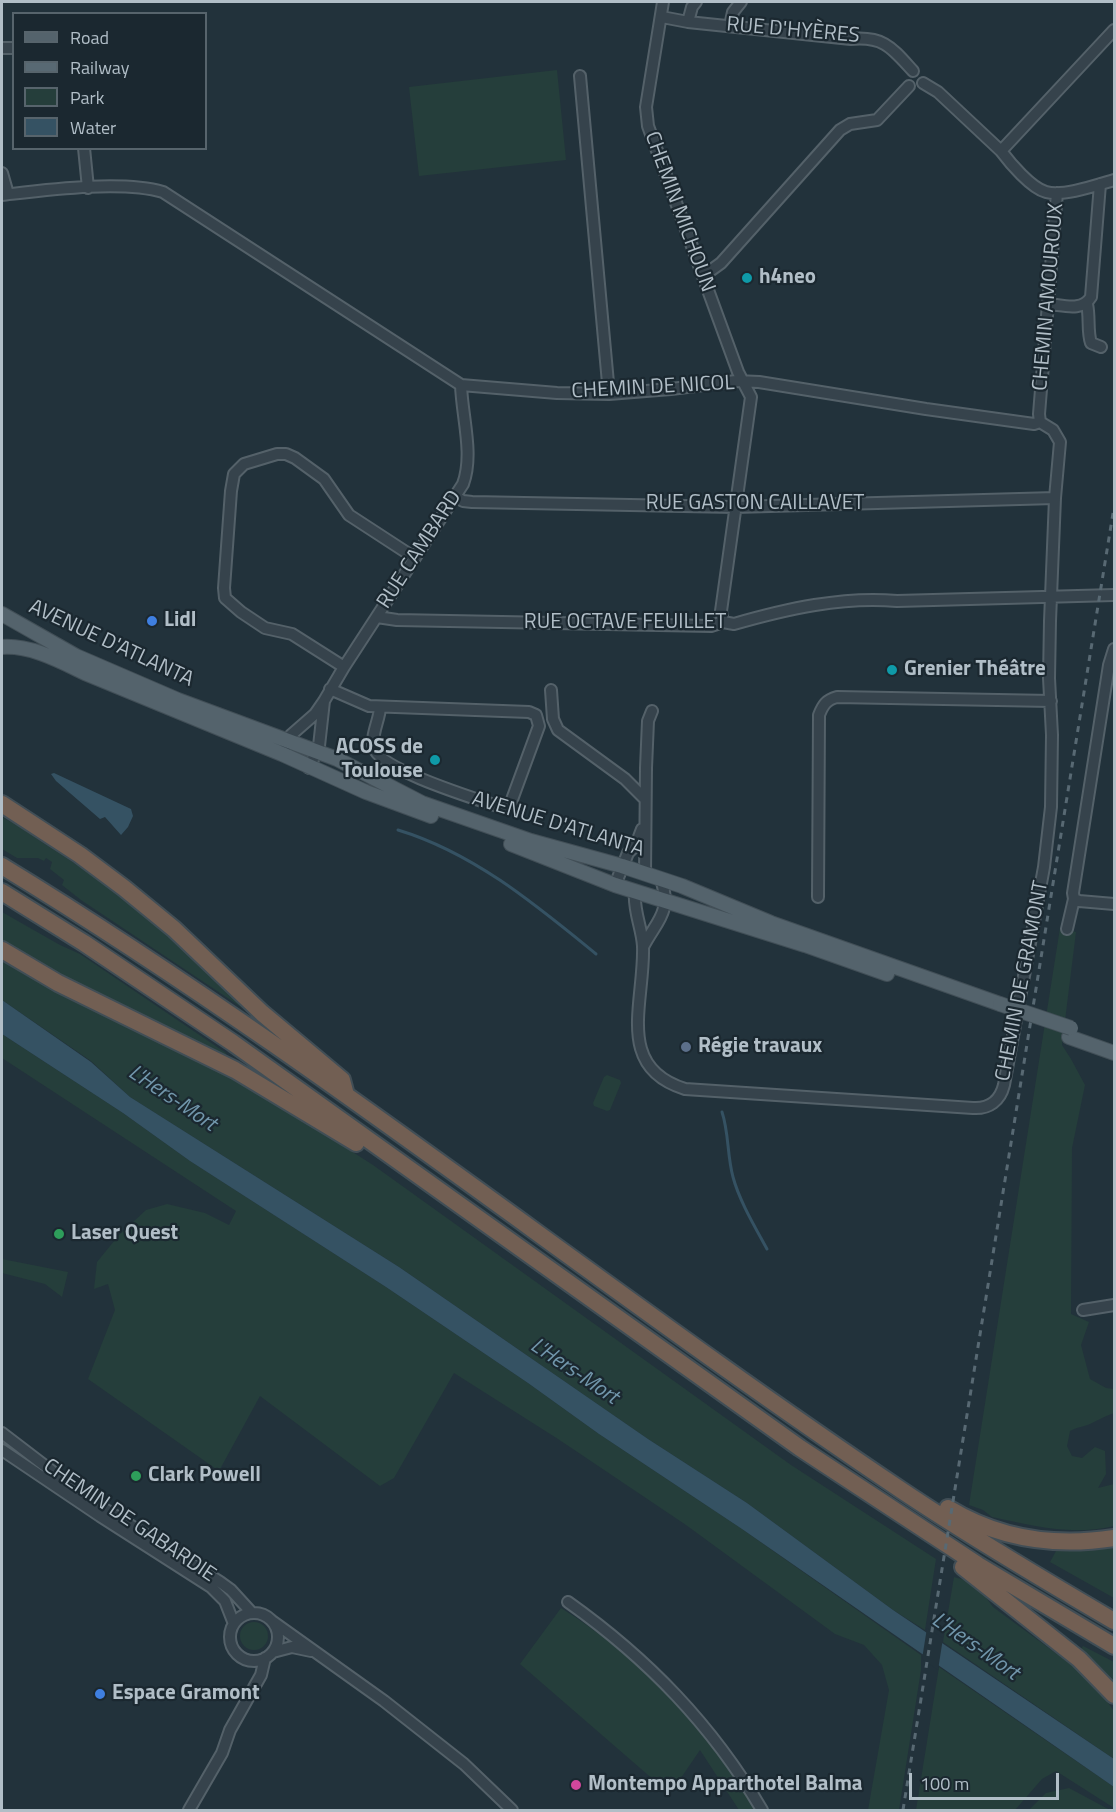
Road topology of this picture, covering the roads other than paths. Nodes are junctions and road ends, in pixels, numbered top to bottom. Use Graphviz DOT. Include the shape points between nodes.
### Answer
graph roads {
  1 [pos="663,2"];
  2 [pos="696,2"];
  3 [pos="741,2"];
  4 [pos="662,17"];
  5 [pos="688,22"];
  6 [pos="730,26"];
  7 [pos="1114,30"];
  8 [pos="913,71"];
  9 [pos="580,76"];
  10 [pos="923,82"];
  11 [pos="909,86"];
  12 [pos="84,150"];
  13 [pos="1001,151"];
  14 [pos="2,173"];
  15 [pos="1114,180"];
  16 [pos="1100,184"];
  17 [pos="88,188"];
  18 [pos="1058,193"];
  19 [pos="5,195"];
  20 [pos="702,273"];
  21 [pos="1048,304"];
  22 [pos="1087,304"];
  23 [pos="1101,347"];
  24 [pos="744,382"];
  25 [pos="461,385"];
  26 [pos="609,394"];
  27 [pos="1040,422"];
  28 [pos="456,497"];
  29 [pos="1055,498"];
  30 [pos="735,507"];
  31 [pos="415,558"];
  32 [pos="1114,595"];
  33 [pos="1051,597"];
  34 [pos="2,614"];
  35 [pos="377,617"];
  36 [pos="723,622"];
  37 [pos="2,647"];
  38 [pos="1114,649"];
  39 [pos="344,667"];
  40 [pos="330,689"];
  41 [pos="551,690"];
  42 [pos="324,701"];
  43 [pos="1052,701"];
  44 [pos="380,706"];
  45 [pos="652,711"];
  46 [pos="287,740"];
  47 [pos="317,752"];
  48 [pos="282,754"];
  49 [pos="309,768"];
  50 [pos="645,799"];
  51 [pos="2,804"];
  52 [pos="644,823"];
  53 [pos="2,866"];
  54 [pos="622,866"];
  55 [pos="645,874"];
  56 [pos="661,879"];
  57 [pos="615,885"];
  58 [pos="2,892"];
  59 [pos="635,892"];
  60 [pos="818,897"];
  61 [pos="1074,899"];
  62 [pos="665,902"];
  63 [pos="1114,904"];
  64 [pos="1067,929"];
  65 [pos="643,948"];
  66 [pos="2,950"];
  67 [pos="1000,1009"];
  68 [pos="1070,1032"];
  69 [pos="1114,1044"];
  70 [pos="1114,1053"];
  71 [pos="346,1096"];
  72 [pos="448,1198"];
  73 [pos="1114,1305"];
  74 [pos="1083,1310"];
  75 [pos="2,1433"];
  76 [pos="2,1450"];
  77 [pos="902,1490"];
  78 [pos="882,1504"];
  79 [pos="1114,1538"];
  80 [pos="568,1602"];
  81 [pos="252,1614"];
  82 [pos="272,1621"];
  83 [pos="1114,1621"];
  84 [pos="234,1624"];
  85 [pos="1114,1646"];
  86 [pos="311,1651"];
  87 [pos="269,1655"];
  88 [pos="248,1660"];
  89 [pos="251,1695"];
  90 [pos="1114,1695"];
  91 [pos="189,1810"];
  92 [pos="512,1810"];
  93 [pos="762,1810"];
  1 -- 4 [label="street, CHEMIN MICHOUN"];
  2 -- 5 [label="street"];
  3 -- 6 [label="street" via="732,12"];
  4 -- 5 [label="street, RUE D'HYÈRES"];
  4 -- 20 [label="street, CHEMIN MICHOUN" via="646,107 648,126"];
  5 -- 6 [label="street, RUE D'HYÈRES"];
  6 -- 8 [label="street, RUE D'HYÈRES" via="871,38 887,45"];
  7 -- 13 [label="street"];
  8 -- 10 [label="street" via="921,74"];
  8 -- 11 [label="street" via="907,77"];
  9 -- 26 [label="street"];
  10 -- 11 [label="street" via="917,88"];
  10 -- 13 [label="street"];
  11 -- 20 [label="street" via="877,120 850,124 840,130 721,263"];
  12 -- 17 [label="street"];
  13 -- 18 [label="street" via="1034,185 1044,192"];
  14 -- 19 [label="street"];
  15 -- 16 [label="street, CHEMIN AMOUROUX"];
  16 -- 18 [label="street, CHEMIN AMOUROUX"];
  16 -- 22 [label="street" via="1091,297"];
  17 -- 19 [label="street, CHEMIN DE NICOL"];
  17 -- 25 [label="street, CHEMIN DE NICOL" via="145,188 163,192"];
  18 -- 21 [label="street, CHEMIN AMOUROUX"];
  20 -- 24 [label="street, CHEMIN MICHOUN"];
  21 -- 22 [label="street"];
  21 -- 27 [label="street, CHEMIN AMOUROUX"];
  22 -- 23 [label="street" via="1089,338"];
  24 -- 26 [label="street, CHEMIN DE NICOL"];
  24 -- 27 [label="street, CHEMIN DE NICOL" via="1002,420"];
  24 -- 30 [label="street, CHEMIN MICHOUN" via="751,397"];
  25 -- 26 [label="street, CHEMIN DE NICOL"];
  25 -- 28 [label="street, RUE CAMBARD" via="468,472"];
  27 -- 29 [label="street" via="1053,430 1060,442"];
  28 -- 30 [label="street, RUE GASTON CAILLAVET" via="472,502"];
  28 -- 31 [label="street, RUE CAMBARD"];
  29 -- 30 [label="street, RUE GASTON CAILLAVET"];
  29 -- 33 [label="street"];
  30 -- 36 [label="street, CHEMIN MICHOUN" via="721,611"];
  31 -- 35 [label="street, RUE CAMBARD"];
  31 -- 39 [label="street" via="349,515 324,479 296,458 277,454 244,464 234,474 225,598 265,628 292,634"];
  32 -- 33 [label="street"];
  33 -- 36 [label="street, RUE OCTAVE FEUILLET" via="871,599 828,603 734,624"];
  33 -- 43 [label="street, CHEMIN DE GRAMONT"];
  34 -- 46 [label="main road, AVENUE D'ATLANTA" via="76,656 178,700"];
  35 -- 36 [label="street, RUE OCTAVE FEUILLET" via="703,626"];
  35 -- 39 [label="street, RUE CAMBARD"];
  37 -- 48 [label="main road, AVENUE D'ATLANTA" via="23,648 65,662"];
  38 -- 61 [label="street"];
  39 -- 40 [label="street, RUE CAMBARD"];
  40 -- 42 [label="street, RUE CAMBARD"];
  40 -- 44 [label="street" via="361,703"];
  41 -- 50 [label="street" via="553,719 558,730 625,779"];
  42 -- 46 [label="street, RUE CAMBARD"];
  42 -- 47 [label="street, RUE CAMBARD"];
  43 -- 60 [label="street" via="829,699 819,715"];
  43 -- 65 [label="street, CHEMIN DE GRAMONT" via="1052,787 1046,854 1004,1085 993,1103 973,1108 685,1089 670,1084 645,1063 638,1040"];
  44 -- 44 [label="street" via="529,712 536,716 539,726 510,805 500,807 419,778 380,756 373,745"];
  45 -- 50 [label="street" via="648,721"];
  46 -- 47 [label="main road, AVENUE D'ATLANTA"];
  46 -- 48 [label="street, RUE CAMBARD"];
  47 -- 49 [label="street, RUE CAMBARD"];
  47 -- 54 [label="main road, AVENUE D'ATLANTA" via="422,803 531,841"];
  48 -- 49 [label="main road, AVENUE D'ATLANTA"];
  49 -- 57 [label="main road, AVENUE D'ATLANTA"];
  50 -- 52 [label="street"];
  51 -- 71 [label="highway" via="80,855 174,929 262,1013 342,1080"];
  52 -- 54 [label="street"];
  52 -- 55 [label="street"];
  53 -- 71 [label="highway" via="156,964"];
  54 -- 55 [label="main road, AVENUE D'ATLANTA"];
  54 -- 57 [label="street"];
  55 -- 56 [label="main road, AVENUE D'ATLANTA"];
  55 -- 59 [label="main road"];
  56 -- 62 [label="street"];
  56 -- 67 [label="main road, AVENUE D'ATLANTA"];
  57 -- 59 [label="main road, AVENUE D'ATLANTA"];
  58 -- 72 [label="highway" via="192,1015"];
  59 -- 62 [label="main road, AVENUE D'ATLANTA"];
  59 -- 65 [label="street, CHEMIN DE GRAMONT"];
  61 -- 63 [label="street"];
  61 -- 64 [label="street"];
  62 -- 65 [label="street, CHEMIN DE GRAMONT" via="660,921"];
  62 -- 67 [label="main road, AVENUE D'ATLANTA"];
  66 -- 72 [label="highway" via="58,983 235,1070"];
  67 -- 68 [label="main road, AVENUE D'ATLANTA, bridge"];
  68 -- 69 [label="main road, AVENUE D'ATLANTA"];
  68 -- 70 [label="main road, AVENUE D'ATLANTA"];
  71 -- 77 [label="highway" via="700,1351"];
  72 -- 78 [label="highway"];
  73 -- 74 [label="street"];
  75 -- 81 [label="street, CHEMIN DE GABARDIE" via="87,1498 220,1582"];
  76 -- 84 [label="street, CHEMIN DE GABARDIE" via="219,1593"];
  77 -- 79 [label="highway" via="936,1500 973,1522 1017,1537 1072,1542"];
  77 -- 83 [label="highway"];
  78 -- 85 [label="highway"];
  78 -- 90 [label="highway" via="1052,1637"];
  80 -- 93 [label="street" via="640,1660 700,1720"];
  81 -- 82 [label="street"];
  81 -- 84 [label="street"];
  82 -- 86 [label="street"];
  82 -- 87 [label="street" via="278,1640"];
  84 -- 88 [label="street" via="232,1647"];
  86 -- 87 [label="street" via="292,1647"];
  86 -- 92 [label="street" via="384,1701 464,1764"];
  87 -- 88 [label="street"];
  87 -- 89 [label="street"];
  88 -- 89 [label="street" via="254,1675"];
  89 -- 91 [label="street"];
}
